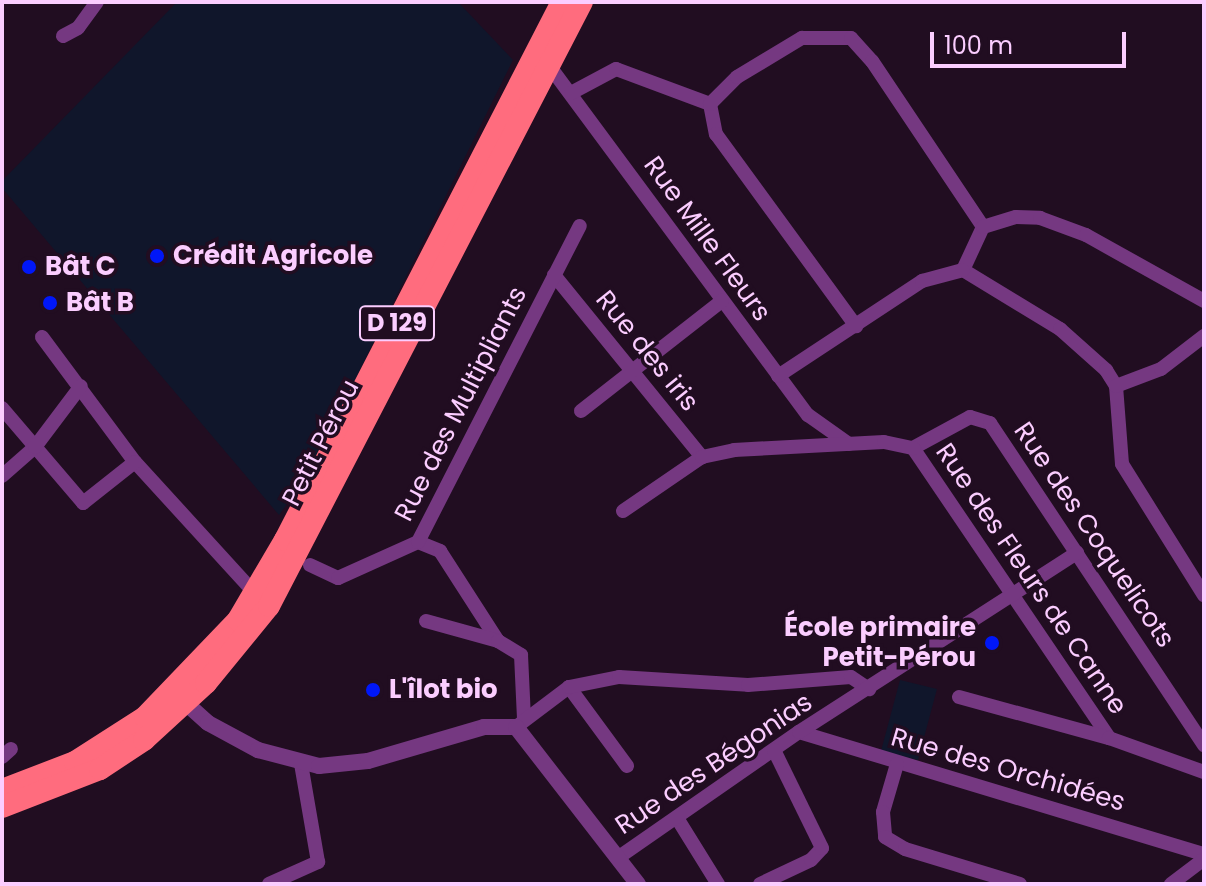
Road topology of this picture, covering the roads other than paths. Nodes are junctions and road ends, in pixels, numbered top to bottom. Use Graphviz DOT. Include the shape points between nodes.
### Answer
graph roads {
  1 [pos="97,2"];
  2 [pos="562,2"];
  3 [pos="582,2"];
  4 [pos="63,36"];
  5 [pos="544,57"];
  6 [pos="571,93"];
  7 [pos="710,104"];
  8 [pos="580,226"];
  9 [pos="983,227"];
  10 [pos="963,270"];
  11 [pos="554,275"];
  12 [pos="722,301"];
  13 [pos="1204,301"];
  14 [pos="856,326"];
  15 [pos="1204,336"];
  16 [pos="42,337"];
  17 [pos="631,371"];
  18 [pos="778,376"];
  19 [pos="81,386"];
  20 [pos="1116,386"];
  21 [pos="2,408"];
  22 [pos="581,411"];
  23 [pos="849,444"];
  24 [pos="35,447"];
  25 [pos="913,448"];
  26 [pos="702,457"];
  27 [pos="135,462"];
  28 [pos="2,476"];
  29 [pos="623,511"];
  30 [pos="418,542"];
  31 [pos="1077,553"];
  32 [pos="310,565"];
  33 [pos="1204,595"];
  34 [pos="1012,596"];
  35 [pos="262,600"];
  36 [pos="426,621"];
  37 [pos="498,641"];
  38 [pos="569,687"];
  39 [pos="869,689"];
  40 [pos="959,697"];
  41 [pos="180,698"];
  42 [pos="520,723"];
  43 [pos="799,732"];
  44 [pos="1109,738"];
  45 [pos="1204,745"];
  46 [pos="774,750"];
  47 [pos="301,764"];
  48 [pos="897,764"];
  49 [pos="627,766"];
  50 [pos="1204,772"];
  51 [pos="2,790"];
  52 [pos="2,807"];
  53 [pos="677,818"];
  54 [pos="1204,856"];
  55 [pos="619,857"];
  56 [pos="269,884"];
  57 [pos="638,884"];
  58 [pos="718,884"];
  59 [pos="760,884"];
  60 [pos="1020,884"];
  61 [pos="1171,884"];
  1 -- 4 [label="street" via="78,28"];
  2 -- 5 [label="highway, Petit Pérou / D 129"];
  3 -- 5 [label="highway, Petit Pérou / D 129"];
  5 -- 6 [label="street, Rue Mille Fleurs"];
  5 -- 35 [label="highway, Petit Pérou / D 129"];
  6 -- 7 [label="street" via="616,69"];
  6 -- 12 [label="street, Rue Mille Fleurs"];
  7 -- 9 [label="street" via="737,77 802,38 851,38 872,61"];
  7 -- 14 [label="street" via="716,134"];
  8 -- 11 [label="street, Rue des Multipliants"];
  9 -- 10 [label="street"];
  9 -- 13 [label="street" via="1016,217 1049,220"];
  10 -- 14 [label="street" via="922,281"];
  10 -- 20 [label="street" via="1060,329 1095,358"];
  11 -- 17 [label="street, Rue des iris"];
  11 -- 30 [label="street, Rue des Multipliants"];
  12 -- 17 [label="street"];
  12 -- 18 [label="street, Rue Mille Fleurs"];
  14 -- 18 [label="street"];
  15 -- 20 [label="street" via="1161,369"];
  16 -- 19 [label="street"];
  17 -- 22 [label="street"];
  17 -- 26 [label="street, Rue des iris"];
  18 -- 23 [label="street, Rue Mille Fleurs" via="815,421"];
  19 -- 24 [label="street"];
  19 -- 27 [label="street"];
  20 -- 33 [label="street" via="1122,464"];
  21 -- 24 [label="street"];
  23 -- 25 [label="street"];
  23 -- 26 [label="street" via="734,450"];
  24 -- 27 [label="street" via="83,503"];
  24 -- 28 [label="street"];
  25 -- 31 [label="street, Rue des Coquelicots" via="970,417 984,419"];
  25 -- 34 [label="street, Rue des Fleurs de Canne"];
  26 -- 29 [label="street"];
  27 -- 35 [label="street"];
  30 -- 32 [label="street, Rue des Multipliants" via="338,578"];
  30 -- 37 [label="street" via="440,551"];
  31 -- 34 [label="street, Rue des Bégonias"];
  31 -- 45 [label="street, Rue des Coquelicots"];
  34 -- 39 [label="street, Rue des Bégonias"];
  34 -- 44 [label="street, Rue des Fleurs de Canne"];
  35 -- 41 [label="highway, Petit Pérou / D 129" via="218,645"];
  36 -- 37 [label="street"];
  37 -- 42 [label="street" via="525,663"];
  38 -- 39 [label="street" via="619,677 748,685 833,676 851,677"];
  38 -- 42 [label="street"];
  38 -- 49 [label="street"];
  39 -- 43 [label="street, Rue des Bégonias"];
  40 -- 44 [label="street"];
  41 -- 47 [label="street" via="258,750"];
  41 -- 51 [label="highway, Petit Pérou / D 129" via="94,751"];
  41 -- 52 [label="highway, Petit Pérou / D 129" via="100,769"];
  42 -- 47 [label="street" via="484,727 368,761"];
  42 -- 55 [label="street"];
  43 -- 46 [label="street, Rue des Bégonias"];
  43 -- 48 [label="street, Rue des Orchidées"];
  44 -- 50 [label="street"];
  46 -- 53 [label="street, Rue des Bégonias"];
  46 -- 59 [label="street" via="822,848 811,860"];
  47 -- 56 [label="street" via="318,862"];
  48 -- 54 [label="street, Rue des Orchidées"];
  48 -- 60 [label="street" via="883,812 885,837 905,849"];
  53 -- 55 [label="street, Rue des Bégonias"];
  53 -- 58 [label="street"];
  54 -- 61 [label="street"];
  55 -- 57 [label="street"];
}
